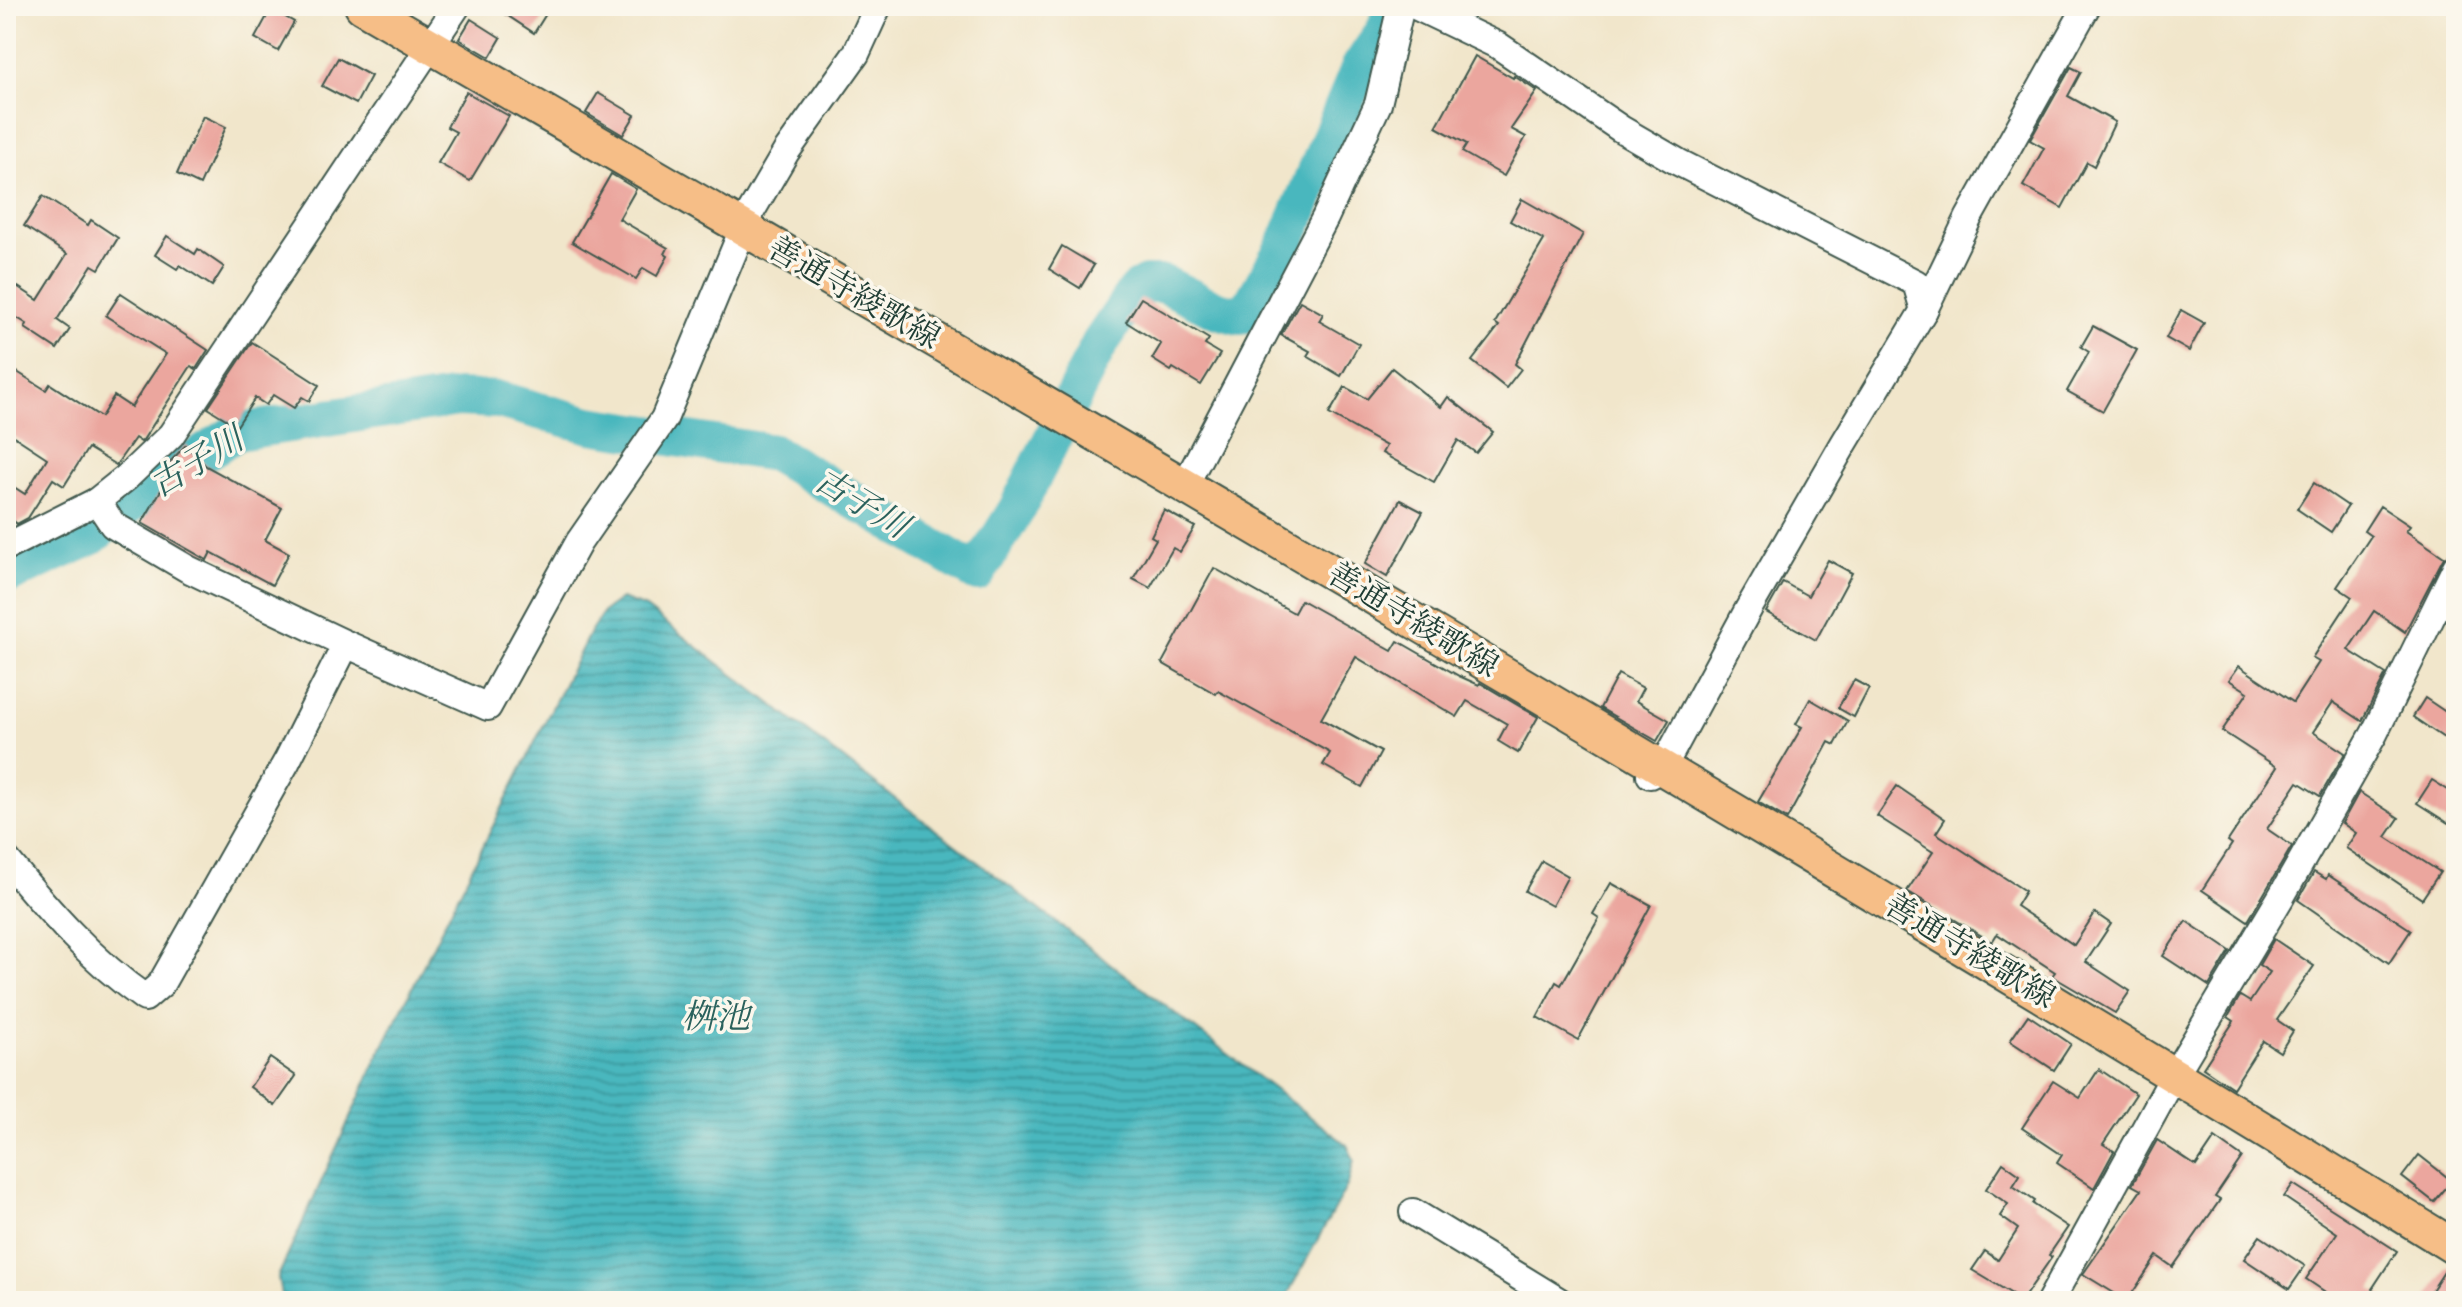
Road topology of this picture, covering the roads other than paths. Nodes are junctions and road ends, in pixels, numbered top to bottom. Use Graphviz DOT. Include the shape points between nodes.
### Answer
graph roads {
  1 [pos="362,6"];
  2 [pos="457,6"];
  3 [pos="878,6"];
  4 [pos="1401,6"];
  5 [pos="1415,6"];
  6 [pos="2087,6"];
  7 [pos="429,45"];
  8 [pos="743,229"];
  9 [pos="1924,310"];
  10 [pos="1185,485"];
  11 [pos="97,501"];
  12 [pos="6,547"];
  13 [pos="2455,572"];
  14 [pos="346,644"];
  15 [pos="1657,771"];
  16 [pos="6,859"];
  17 [pos="2175,1074"];
  18 [pos="1413,1212"];
  19 [pos="2456,1248"];
  20 [pos="1559,1301"];
  21 [pos="2050,1301"];
  1 -- 7 [label="main road, 善通寺綾歌線"];
  2 -- 7 [label="street"];
  3 -- 8 [label="street" via="856,54 786,152"];
  4 -- 10 [label="street" via="1378,104 1325,218"];
  5 -- 9 [label="street" via="1499,46 1678,162 1916,283"];
  6 -- 9 [label="street" via="1969,217"];
  7 -- 8 [label="main road, 善通寺綾歌線"];
  7 -- 11 [label="street" via="171,435"];
  8 -- 10 [label="main road, 善通寺綾歌線"];
  8 -- 14 [label="street" via="664,419 579,542 488,707"];
  9 -- 15 [label="street"];
  10 -- 15 [label="main road, 善通寺綾歌線"];
  11 -- 12 [label="street"];
  11 -- 14 [label="street" via="113,525 188,569"];
  13 -- 17 [label="street" via="2374,734"];
  14 -- 16 [label="street" via="287,761 161,984 145,998 59,923"];
  15 -- 17 [label="main road, 善通寺綾歌線"];
  17 -- 19 [label="main road, 善通寺綾歌線"];
  17 -- 21 [label="street"];
  18 -- 20 [label="street"];
}
